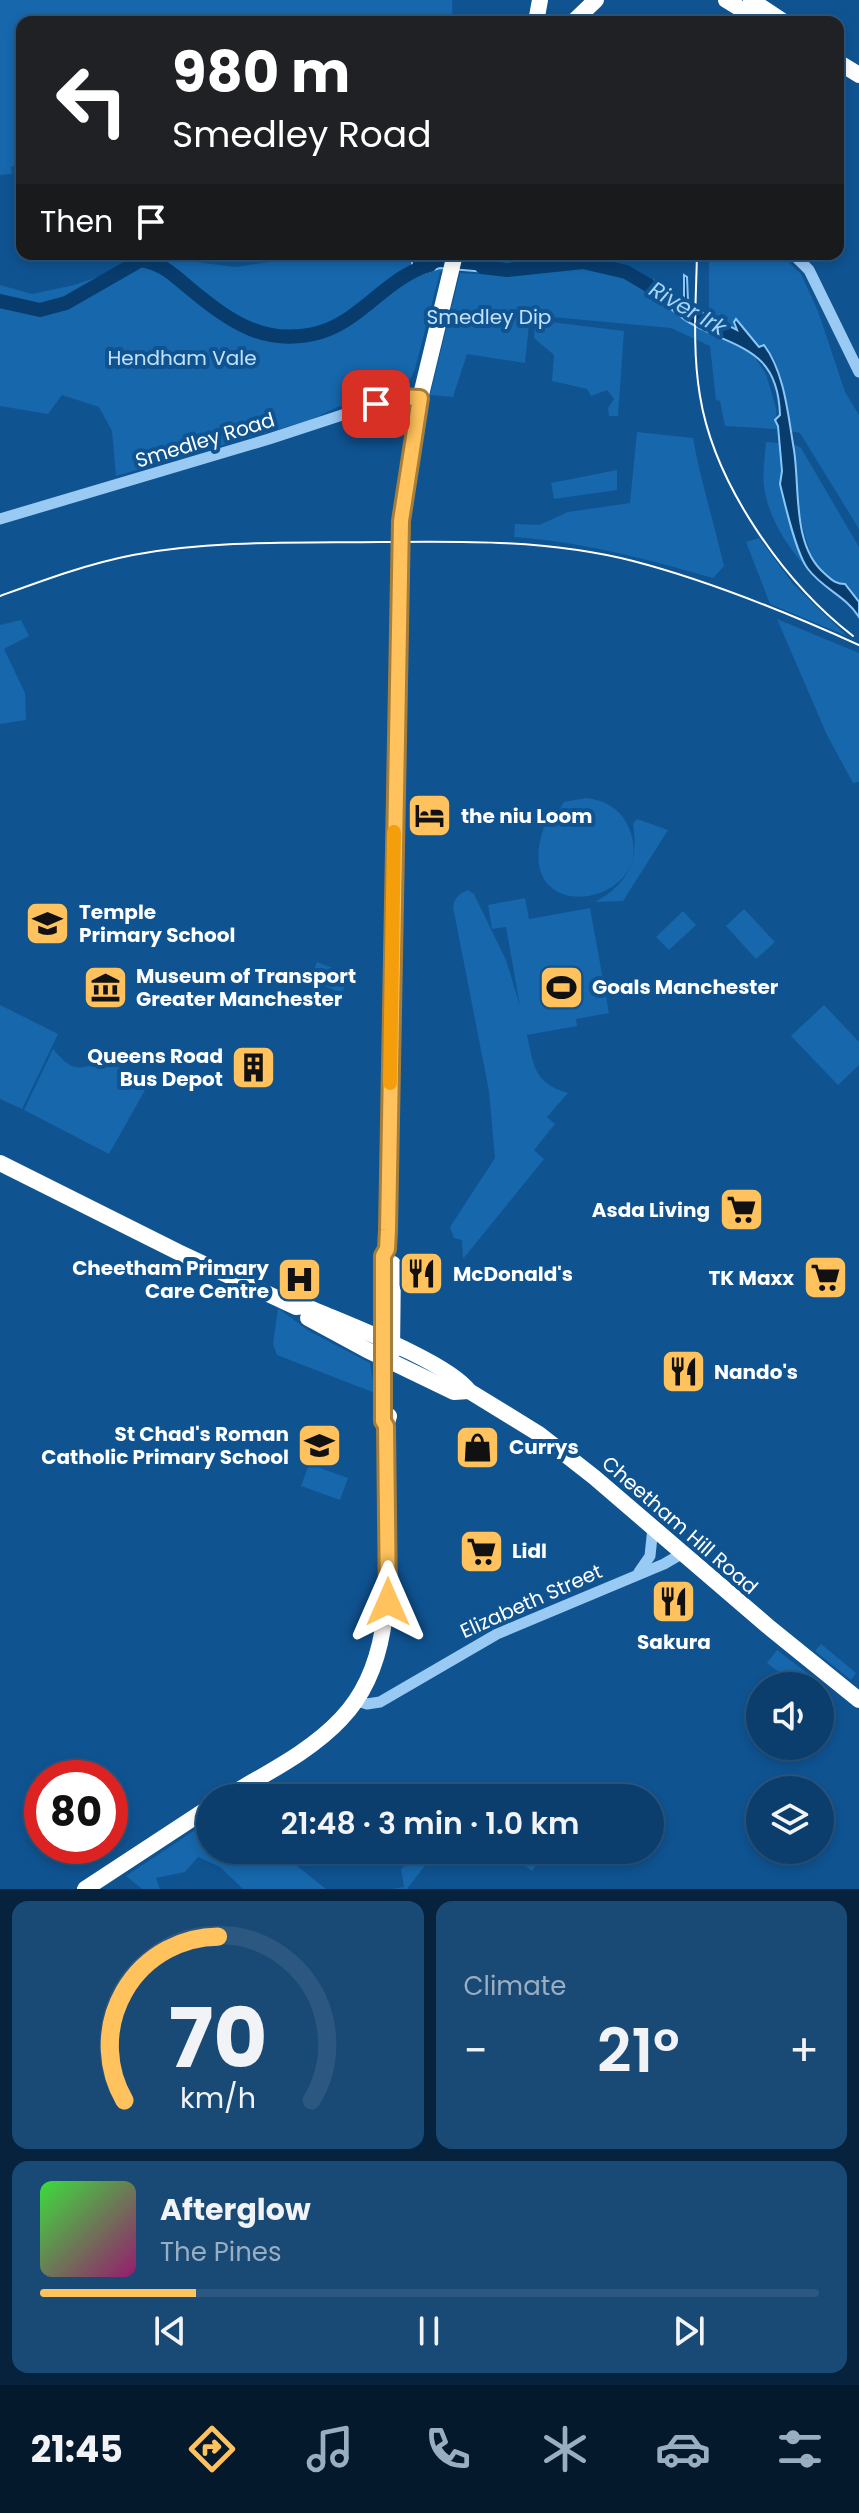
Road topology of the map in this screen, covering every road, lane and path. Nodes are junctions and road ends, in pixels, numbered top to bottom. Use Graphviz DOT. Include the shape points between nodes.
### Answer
graph roads {
  1 [pos="596,0"];
  2 [pos="726,0"];
  3 [pos="751,0"];
  4 [pos="579,16"];
  5 [pos="752,16"];
  6 [pos="775,16"];
  7 [pos="453,260"];
  8 [pos="799,260"];
  9 [pos="859,372"];
  10 [pos="420,398"];
  11 [pos="0,519"];
  12 [pos="0,1163"];
  13 [pos="296,1307"];
  14 [pos="316,1311"];
  15 [pos="388,1312"];
  16 [pos="360,1330"];
  17 [pos="387,1351"];
  18 [pos="417,1366"];
  19 [pos="390,1388"];
  20 [pos="464,1391"];
  21 [pos="386,1426"];
  22 [pos="653,1527"];
  23 [pos="683,1553"];
  24 [pos="636,1575"];
  25 [pos="859,1700"];
  26 [pos="353,1703"];
  27 [pos="248,1784"];
  28 [pos="196,1816"];
  29 [pos="85,1889"];
  1 -- 4 [label="highway"];
  2 -- 5 [label="highway"];
  3 -- 6 [label="highway"];
  7 -- 10 [label="highway"];
  8 -- 9 [label="street" via="809,270"];
  10 -- 11 [label="street, Smedley Road" via="397,397"];
  10 -- 15 [label="highway, bridge" via="401,516 383,1256"];
  12 -- 13 [label="highway, Cheetham Hill Road"];
  13 -- 14 [label="highway, Cheetham Hill Road"];
  13 -- 17 [label="highway, Cheetham Hill Road" via="301,1314"];
  14 -- 16 [label="highway, Cheetham Hill Road"];
  14 -- 17 [label="highway" via="320,1318"];
  15 -- 16 [label="highway"];
  15 -- 17 [label="highway"];
  15 -- 18 [label="highway" via="409,1342"];
  16 -- 17 [label="highway, Cheetham Hill Road"];
  17 -- 18 [label="highway, Cheetham Hill Road"];
  17 -- 19 [label="highway"];
  17 -- 20 [label="highway"];
  17 -- 21 [label="highway"];
  18 -- 19 [label="highway"];
  18 -- 20 [label="highway, Cheetham Hill Road" via="461,1380"];
  19 -- 21 [label="highway"];
  20 -- 22 [label="highway, Cheetham Hill Road" via="539,1434"];
  21 -- 26 [label="highway" via="386,1615 377,1652"];
  22 -- 23 [label="highway, Cheetham Hill Road"];
  22 -- 24 [label="street" via="650,1556"];
  23 -- 24 [label="street, Elizabeth Street"];
  23 -- 25 [label="highway, Cheetham Hill Road"];
  24 -- 26 [label="street, Elizabeth Street" via="497,1634 380,1702"];
  26 -- 27 [label="highway" via="312,1744"];
  28 -- 29 [label="highway"];
}
